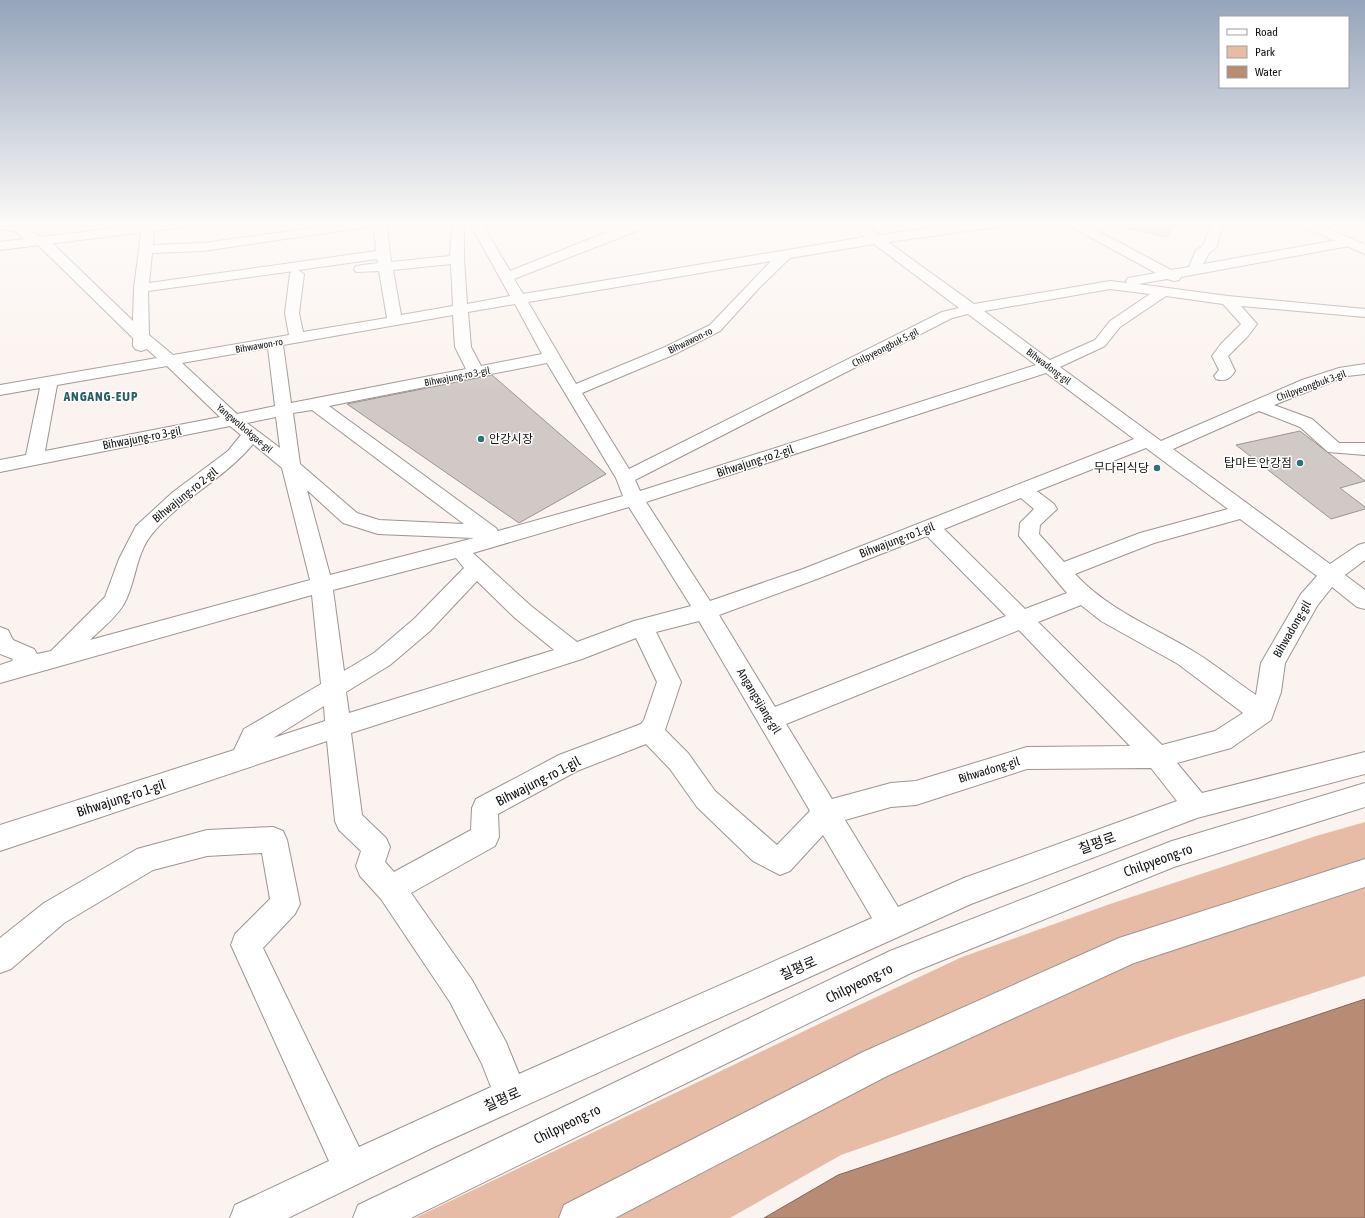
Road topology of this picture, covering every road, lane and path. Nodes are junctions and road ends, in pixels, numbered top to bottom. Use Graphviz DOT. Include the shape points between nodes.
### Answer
graph roads {
  1 [pos="506,278"];
  2 [pos="81,279"];
  3 [pos="142,279"];
  4 [pos="184,279"];
  5 [pos="294,279"];
  6 [pos="387,279"];
  7 [pos="458,279"];
  8 [pos="641,279"];
  9 [pos="760,279"];
  10 [pos="927,279"];
  11 [pos="1143,279"];
  12 [pos="1177,279"];
  13 [pos="1110,285"];
  14 [pos="141,288"];
  15 [pos="1165,291"];
  16 [pos="1208,297"];
  17 [pos="519,299"];
  18 [pos="1228,300"];
  19 [pos="972,309"];
  20 [pos="460,310"];
  21 [pos="1365,313"];
  22 [pos="395,321"];
  23 [pos="141,337"];
  24 [pos="297,338"];
  25 [pos="275,342"];
  26 [pos="552,357"];
  27 [pos="170,360"];
  28 [pos="140,365"];
  29 [pos="1050,366"];
  30 [pos="1365,369"];
  31 [pos="476,372"];
  32 [pos="1222,376"];
  33 [pos="50,381"];
  34 [pos="0,390"];
  35 [pos="573,391"];
  36 [pos="315,404"];
  37 [pos="1258,405"];
  38 [pos="285,410"];
  39 [pos="233,420"];
  40 [pos="251,435"];
  41 [pos="1154,444"];
  42 [pos="1365,449"];
  43 [pos="34,459"];
  44 [pos="0,466"];
  45 [pos="291,466"];
  46 [pos="625,478"];
  47 [pos="1023,490"];
  48 [pos="634,499"];
  49 [pos="1245,512"];
  50 [pos="930,527"];
  51 [pos="491,535"];
  52 [pos="458,550"];
  53 [pos="1365,550"];
  54 [pos="476,568"];
  55 [pos="1062,571"];
  56 [pos="1330,575"];
  57 [pos="322,585"];
  58 [pos="1084,595"];
  59 [pos="1365,600"];
  60 [pos="705,611"];
  61 [pos="1022,619"];
  62 [pos="642,627"];
  63 [pos="0,636"];
  64 [pos="574,653"];
  65 [pos="59,657"];
  66 [pos="22,667"];
  67 [pos="0,674"];
  68 [pos="334,688"];
  69 [pos="1262,713"];
  70 [pos="770,720"];
  71 [pos="339,727"];
  72 [pos="650,730"];
  73 [pos="1157,757"];
  74 [pos="242,758"];
  75 [pos="1365,763"];
  76 [pos="1365,795"];
  77 [pos="1197,806"];
  78 [pos="826,813"];
  79 [pos="0,838"];
  80 [pos="1365,872"];
  81 [pos="391,889"];
  82 [pos="892,925"];
  83 [pos="0,958"];
  84 [pos="511,1095"];
  85 [pos="351,1169"];
  86 [pos="248,1218"];
  87 [pos="372,1218"];
  88 [pos="577,1218"];
  1 -- 17 [label="street"];
  2 -- 23 [label="street, Yangwolbokgae-gil"];
  3 -- 14 [label="street"];
  4 -- 14 [label="street"];
  5 -- 24 [label="street" via="292,313"];
  6 -- 22 [label="street"];
  7 -- 20 [label="street"];
  8 -- 17 [label="street, Bihwawon-ro"];
  9 -- 35 [label="street, Bihwawon-ro" via="715,328 669,351"];
  10 -- 19 [label="street, Bihwadong-gil"];
  11 -- 13 [label="street"];
  12 -- 16 [label="street"];
  13 -- 15 [label="street, Chilpyeongbuk 5-gil"];
  13 -- 19 [label="street, Chilpyeongbuk 5-gil"];
  14 -- 23 [label="street"];
  15 -- 16 [label="street, Chilpyeongbuk 5-gil"];
  15 -- 29 [label="street" via="1115,324 1100,343"];
  16 -- 18 [label="street, Chilpyeongbuk 5-gil"];
  17 -- 20 [label="street, Bihwawon-ro"];
  17 -- 26 [label="street"];
  18 -- 21 [label="street, Chilpyeongbuk 5-gil"];
  18 -- 32 [label="street" via="1250,324 1246,331 1222,351 1220,356 1227,371"];
  19 -- 29 [label="street, Bihwadong-gil"];
  19 -- 46 [label="street, Chilpyeongbuk 5-gil" via="947,315"];
  20 -- 22 [label="street, Bihwawon-ro"];
  20 -- 31 [label="street" via="462,347"];
  22 -- 24 [label="street, Bihwawon-ro"];
  23 -- 27 [label="street, Yangwolbokgae-gil"];
  23 -- 28 [label="street"];
  24 -- 25 [label="street, Bihwawon-ro"];
  25 -- 27 [label="street, Bihwawon-ro"];
  25 -- 38 [label="street"];
  26 -- 31 [label="street, Bihwajung-ro 3-gil"];
  26 -- 35 [label="street"];
  27 -- 28 [label="street, Bihwawon-ro"];
  27 -- 39 [label="street, Yangwolbokgae-gil"];
  28 -- 33 [label="street, Bihwawon-ro"];
  29 -- 41 [label="street, Bihwadong-gil"];
  29 -- 48 [label="street, Bihwajung-ro 2-gil"];
  30 -- 37 [label="street, Chilpyeongbuk 3-gil" via="1345,371"];
  31 -- 36 [label="street, Bihwajung-ro 3-gil"];
  33 -- 34 [label="street, Bihwawon-ro"];
  33 -- 43 [label="street"];
  35 -- 46 [label="street"];
  36 -- 38 [label="street, Bihwajung-ro 3-gil"];
  36 -- 51 [label="street"];
  37 -- 41 [label="street, Chilpyeongbuk 3-gil"];
  37 -- 42 [label="street, Chilpyeongbuk 3-gil" via="1306,423 1334,448"];
  38 -- 39 [label="street, Bihwajung-ro 3-gil"];
  38 -- 45 [label="street"];
  39 -- 40 [label="street, Yangwolbokgae-gil"];
  39 -- 43 [label="street, Bihwajung-ro 3-gil"];
  40 -- 45 [label="street, Yangwolbokgae-gil"];
  40 -- 65 [label="street, Bihwajung-ro 2-gil" via="234,456 174,501 143,531 129,559 115,601"];
  41 -- 47 [label="street, Bihwajung-ro 1-gil"];
  41 -- 49 [label="street, Bihwadong-gil"];
  43 -- 44 [label="street, Bihwajung-ro 3-gil"];
  45 -- 51 [label="street, Yangwolbokgae-gil" via="350,518 378,526"];
  45 -- 57 [label="street"];
  46 -- 48 [label="street, Angangsijang-gil"];
  47 -- 50 [label="street, Bihwajung-ro 1-gil"];
  47 -- 55 [label="street" via="1047,508 1030,523 1029,536"];
  48 -- 51 [label="street, Bihwajung-ro 2-gil"];
  48 -- 60 [label="street, Angangsijang-gil"];
  49 -- 55 [label="street" via="1147,538"];
  49 -- 56 [label="street, Bihwadong-gil"];
  50 -- 60 [label="street, Bihwajung-ro 1-gil" via="810,574"];
  50 -- 61 [label="street"];
  51 -- 52 [label="street, Bihwajung-ro 2-gil"];
  52 -- 54 [label="street"];
  52 -- 57 [label="street, Bihwajung-ro 2-gil"];
  53 -- 56 [label="street"];
  54 -- 64 [label="street" via="523,612"];
  54 -- 68 [label="street" via="422,625 382,659"];
  55 -- 58 [label="street"];
  56 -- 59 [label="street, Bihwadong-gil"];
  56 -- 69 [label="street, Bihwadong-gil" via="1309,600 1273,663 1270,692"];
  57 -- 65 [label="street, Bihwajung-ro 2-gil"];
  57 -- 68 [label="street"];
  58 -- 61 [label="street"];
  58 -- 69 [label="street" via="1109,615 1186,658"];
  60 -- 62 [label="street, Bihwajung-ro 1-gil"];
  60 -- 70 [label="street, Angangsijang-gil"];
  61 -- 70 [label="street"];
  61 -- 73 [label="street"];
  62 -- 64 [label="street, Bihwajung-ro 1-gil"];
  62 -- 72 [label="street" via="669,682 655,725"];
  63 -- 66 [label="street" via="4,646 26,655"];
  64 -- 71 [label="street, Bihwajung-ro 1-gil"];
  65 -- 66 [label="street, Bihwajung-ro 2-gil"];
  66 -- 67 [label="street, Bihwajung-ro 2-gil"];
  68 -- 71 [label="street"];
  68 -- 74 [label="street" via="253,737"];
  69 -- 73 [label="street, Bihwadong-gil" via="1222,740"];
  70 -- 78 [label="street, Angangsijang-gil"];
  71 -- 74 [label="street, Bihwajung-ro 1-gil"];
  71 -- 81 [label="street" via="349,821 376,847 370,866"];
  72 -- 78 [label="street" via="679,761 706,799 763,852 780,862"];
  72 -- 81 [label="street, Bihwajung-ro 1-gil" via="568,763 485,808 485,837"];
  73 -- 77 [label="street"];
  73 -- 78 [label="street, Bihwadong-gil" via="1027,758 916,793 891,795"];
  74 -- 79 [label="street, Bihwajung-ro 1-gil"];
  75 -- 77 [label="street, 칠평로"];
  76 -- 87 [label="street, Chilpyeong-ro" via="1172,854 901,962"];
  77 -- 82 [label="street, 칠평로" via="964,892"];
  78 -- 82 [label="street, Angangsijang-gil"];
  80 -- 88 [label="street" via="1130,949 875,1064"];
  81 -- 84 [label="street" via="461,991 494,1054"];
  82 -- 84 [label="street, 칠평로"];
  83 -- 85 [label="street" via="54,913 147,858 207,843 273,840 285,904 246,945"];
  84 -- 85 [label="street, 칠평로"];
  85 -- 86 [label="street, 칠평로"];
}
